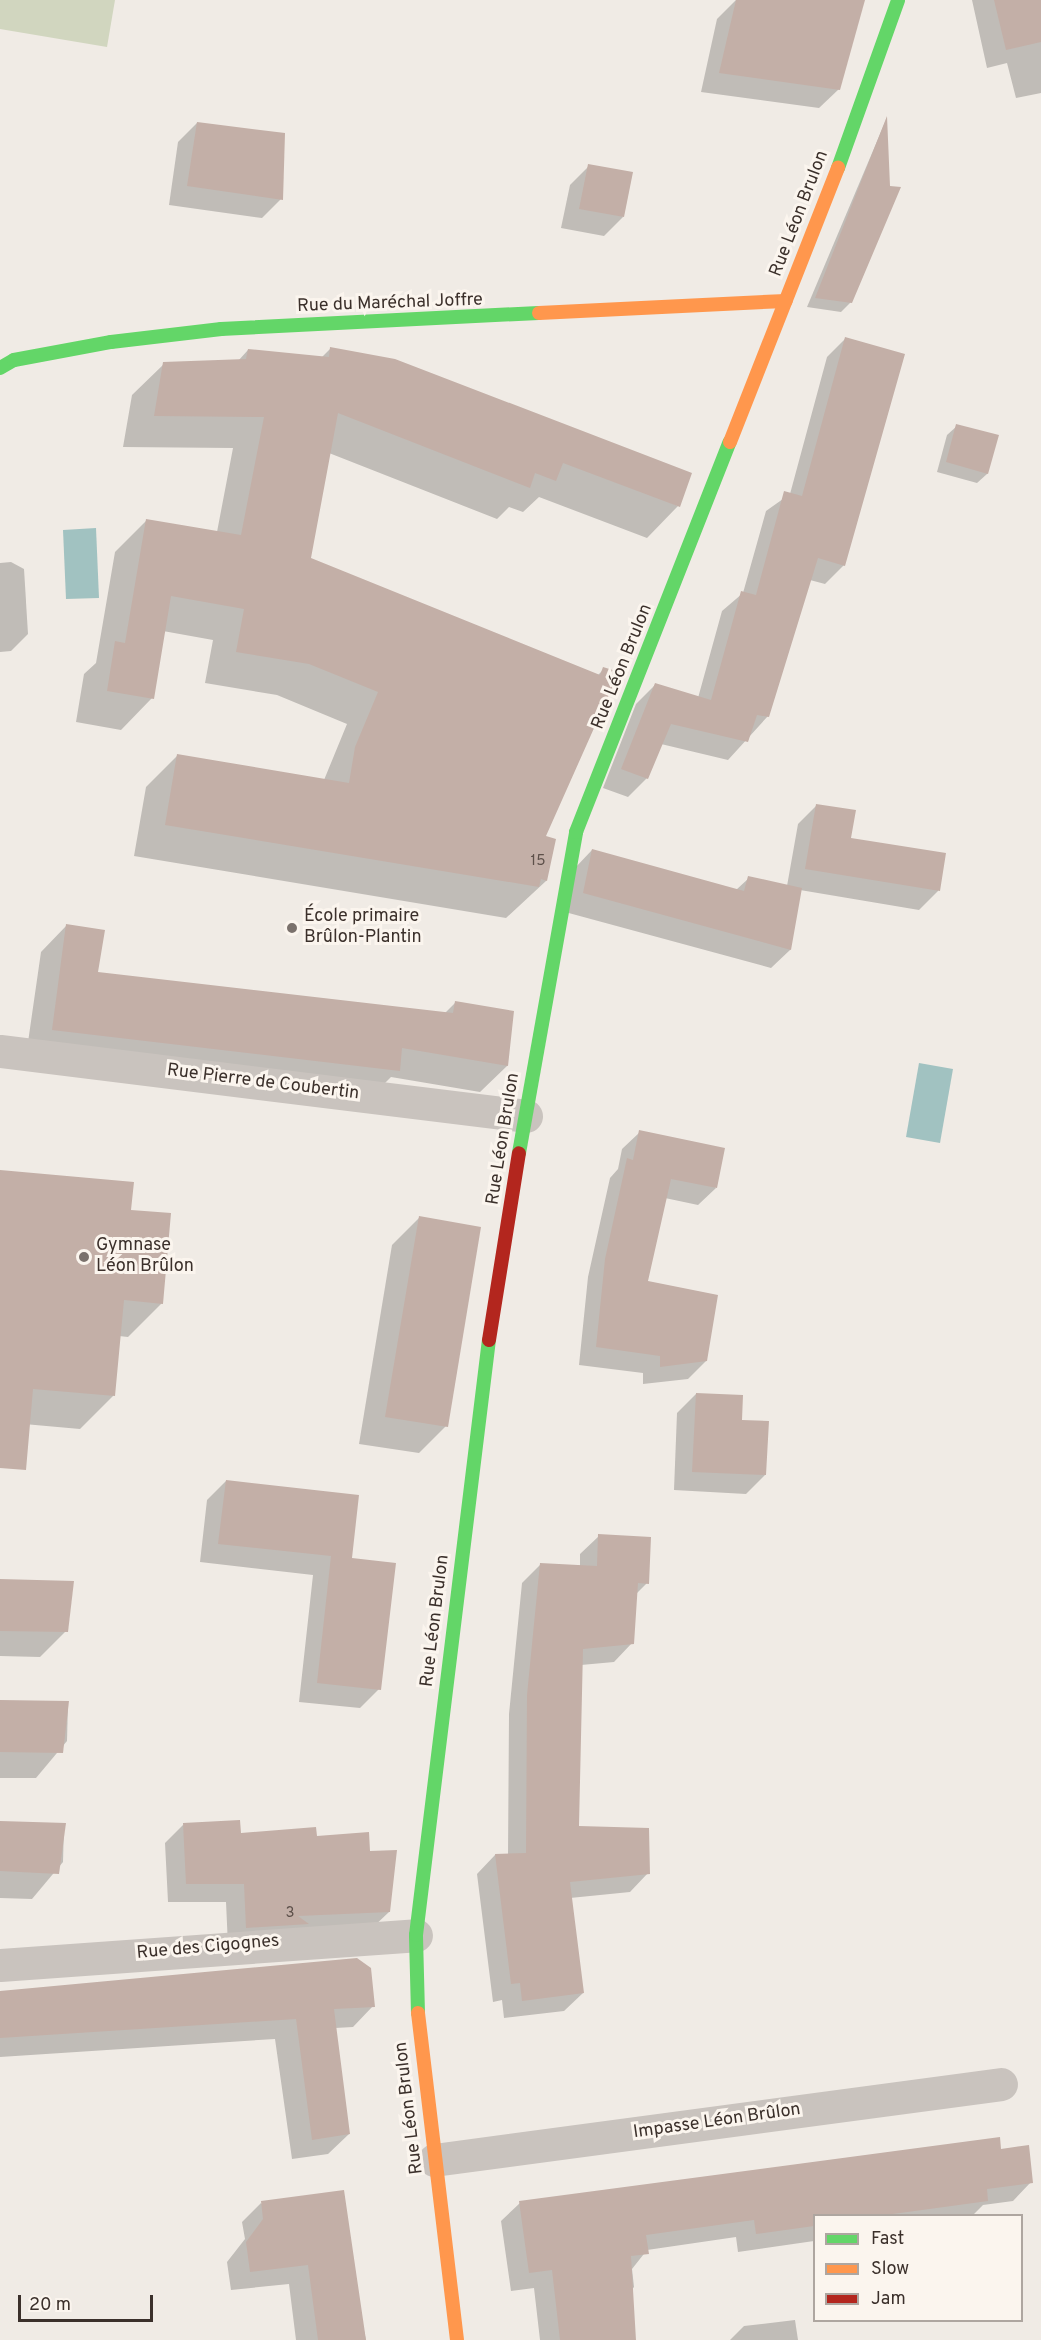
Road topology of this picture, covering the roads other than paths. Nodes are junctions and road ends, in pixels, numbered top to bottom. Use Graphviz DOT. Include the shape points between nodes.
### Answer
graph roads {
  1 [pos="898,0"];
  2 [pos="786,301"];
  3 [pos="0,368"];
  4 [pos="0,1051"];
  5 [pos="526,1116"];
  6 [pos="416,1935"];
  7 [pos="0,1965"];
  8 [pos="1001,2084"];
  9 [pos="434,2160"];
  10 [pos="457,2340"];
  1 -- 2 [label="street, Rue Léon Brulon"];
  2 -- 3 [label="street, Rue du Maréchal Joffre" via="221,329 111,342 14,360"];
  2 -- 5 [label="street, Rue Léon Brulon" via="576,832"];
  4 -- 5 [label="street, Rue Pierre de Coubertin"];
  5 -- 6 [label="street, Rue Léon Brulon" via="479,1403"];
  6 -- 7 [label="street, Rue des Cigognes"];
  6 -- 9 [label="street, Rue Léon Brulon" via="419,2040"];
  8 -- 9 [label="street, Impasse Léon Brûlon"];
  9 -- 10 [label="street, Rue Léon Brulon"];
}
